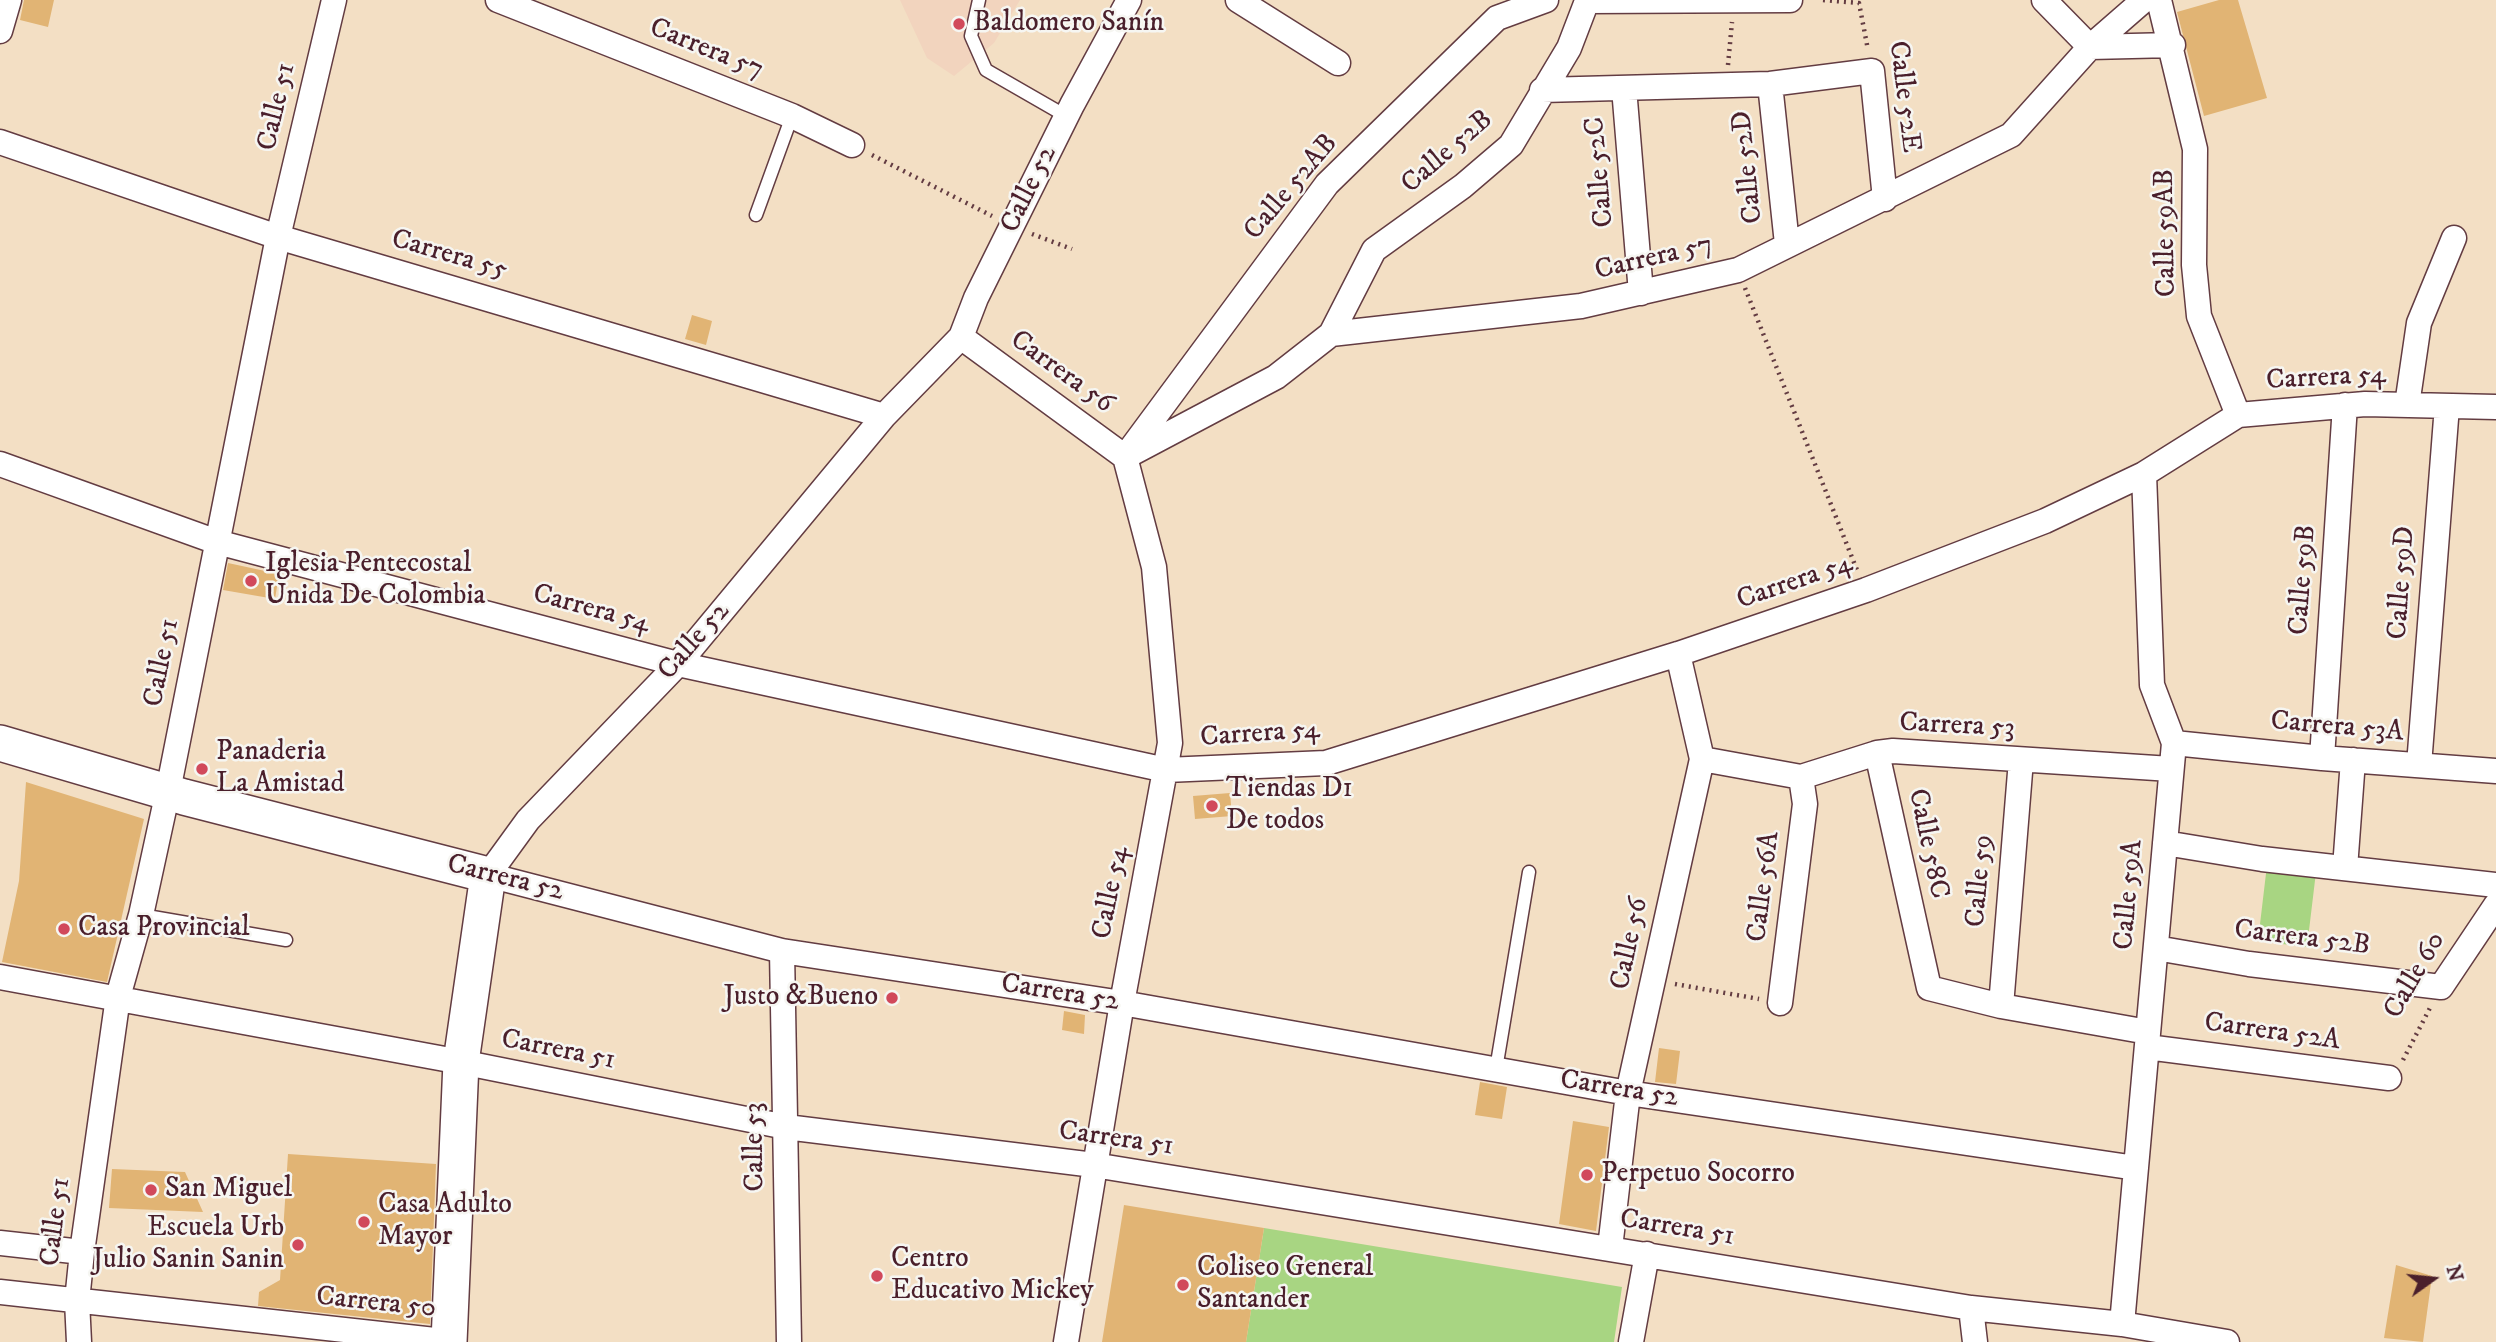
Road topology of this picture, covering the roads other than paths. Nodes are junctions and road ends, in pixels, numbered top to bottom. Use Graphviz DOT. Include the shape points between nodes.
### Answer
graph roads {
  1 [pos="334,0"];
  2 [pos="498,0"];
  3 [pos="979,0"];
  4 [pos="1129,0"];
  5 [pos="1238,0"];
  6 [pos="1546,0"];
  7 [pos="1790,0"];
  8 [pos="2044,0"];
  9 [pos="2144,0"];
  10 [pos="2159,0"];
  11 [pos="1587,1"];
  12 [pos="1734,1"];
  13 [pos="2173,45"];
  14 [pos="2090,47"];
  15 [pos="1338,64"];
  16 [pos="1770,84"];
  17 [pos="1624,88"];
  18 [pos="1542,90"];
  19 [pos="792,116"];
  20 [pos="1066,117"];
  21 [pos="0,142"];
  22 [pos="852,145"];
  23 [pos="1885,199"];
  24 [pos="756,215"];
  25 [pos="278,237"];
  26 [pos="2454,239"];
  27 [pos="1787,244"];
  28 [pos="1641,293"];
  29 [pos="1331,334"];
  30 [pos="961,337"];
  31 [pos="2344,405"];
  32 [pos="2407,405"];
  33 [pos="2446,406"];
  34 [pos="2496,407"];
  35 [pos="2238,415"];
  36 [pos="884,416"];
  37 [pos="1125,457"];
  38 [pos="0,464"];
  39 [pos="2144,474"];
  40 [pos="217,542"];
  41 [pos="1678,654"];
  42 [pos="678,664"];
  43 [pos="2174,743"];
  44 [pos="0,744"];
  45 [pos="1877,753"];
  46 [pos="2322,758"];
  47 [pos="1702,759"];
  48 [pos="2021,760"];
  49 [pos="2353,761"];
  50 [pos="2418,765"];
  51 [pos="2171,769"];
  52 [pos="1166,770"];
  53 [pos="2496,771"];
  54 [pos="1801,777"];
  55 [pos="168,792"];
  56 [pos="2165,843"];
  57 [pos="2345,868"];
  58 [pos="1529,872"];
  59 [pos="488,875"];
  60 [pos="2495,887"];
  61 [pos="141,915"];
  62 [pos="286,940"];
  63 [pos="2155,948"];
  64 [pos="782,951"];
  65 [pos="0,977"];
  66 [pos="2441,986"];
  67 [pos="1929,988"];
  68 [pos="118,997"];
  69 [pos="1122,1003"];
  70 [pos="1780,1003"];
  71 [pos="2001,1006"];
  72 [pos="2147,1039"];
  73 [pos="461,1062"];
  74 [pos="1496,1069"];
  75 [pos="2389,1078"];
  76 [pos="1628,1093"];
  77 [pos="786,1128"];
  78 [pos="1094,1166"];
  79 [pos="2136,1168"];
  80 [pos="0,1243"];
  81 [pos="1610,1248"];
  82 [pos="82,1252"];
  83 [pos="1647,1254"];
  84 [pos="0,1292"];
  85 [pos="77,1301"];
  86 [pos="1971,1308"];
  87 [pos="2122,1324"];
  88 [pos="332,1336"];
  89 [pos="79,1342"];
  90 [pos="450,1342"];
  91 [pos="789,1342"];
  92 [pos="1066,1342"];
  93 [pos="1632,1342"];
  94 [pos="1975,1342"];
  95 [pos="2227,1342"];
  1 -- 25 [label="street, Calle 51"];
  2 -- 19 [label="street, Carrera 57"];
  3 -- 20 [label="lane" via="971,36 986,70"];
  4 -- 20 [label="street, Calle 52"];
  5 -- 15 [label="street"];
  6 -- 37 [label="street, Calle 52AB" via="1497,18 1327,184"];
  7 -- 12 [label="street"];
  8 -- 14 [label="street"];
  9 -- 14 [label="street, Carrera 57"];
  10 -- 13 [label="street, Calle 59AB"];
  11 -- 12 [label="street"];
  11 -- 18 [label="street, Calle 52B" via="1569,48"];
  13 -- 14 [label="street"];
  13 -- 35 [label="street, Calle 59AB" via="2195,149 2194,265 2199,316"];
  14 -- 23 [label="street, Carrera 57" via="2011,135"];
  16 -- 17 [label="street"];
  16 -- 23 [label="street, Calle 52E" via="1872,71"];
  16 -- 27 [label="street, Calle 52D"];
  17 -- 18 [label="street"];
  17 -- 28 [label="street, Calle 52C"];
  18 -- 29 [label="street, Calle 52B" via="1511,145 1374,250"];
  19 -- 22 [label="street, Carrera 57"];
  19 -- 24 [label="lane"];
  20 -- 30 [label="street, Calle 52"];
  21 -- 25 [label="street, Carrera 55"];
  23 -- 27 [label="street, Carrera 57"];
  25 -- 36 [label="street, Carrera 55"];
  25 -- 40 [label="street, Calle 51"];
  26 -- 32 [label="street" via="2419,323"];
  27 -- 28 [label="street, Carrera 57" via="1738,270"];
  28 -- 29 [label="street, Carrera 57" via="1581,306"];
  29 -- 37 [label="street" via="1276,377"];
  30 -- 36 [label="street, Calle 52"];
  30 -- 37 [label="street, Carrera 56"];
  31 -- 32 [label="street, Carrera 54"];
  31 -- 35 [label="street, Carrera 54"];
  31 -- 46 [label="street, Calle 59B"];
  32 -- 33 [label="street, Carrera 54"];
  33 -- 34 [label="street, Carrera 54"];
  33 -- 50 [label="street, Calle 59D"];
  35 -- 39 [label="street, Carrera 54"];
  36 -- 42 [label="street, Calle 52"];
  37 -- 52 [label="street, Calle 54" via="1154,567 1170,743"];
  38 -- 40 [label="street, Carrera 54"];
  39 -- 41 [label="street, Carrera 54" via="2045,521 1866,590"];
  39 -- 43 [label="street, Calle 59A" via="2152,685"];
  40 -- 42 [label="street, Carrera 54"];
  40 -- 55 [label="street, Calle 51"];
  41 -- 47 [label="street, Calle 56"];
  41 -- 52 [label="street, Carrera 54" via="1326,763"];
  42 -- 52 [label="street, Carrera 54"];
  42 -- 59 [label="street, Calle 52" via="528,820"];
  43 -- 46 [label="street, Carrera 53A"];
  43 -- 51 [label="street, Calle 59A"];
  44 -- 55 [label="street, Carrera 52"];
  45 -- 48 [label="street, Carrera 53"];
  45 -- 54 [label="street, Carrera 53"];
  45 -- 67 [label="street, Calle 58C"];
  46 -- 49 [label="street, Carrera 53A"];
  47 -- 54 [label="street, Carrera 53"];
  47 -- 76 [label="street, Calle 56"];
  48 -- 51 [label="street, Carrera 53"];
  48 -- 71 [label="street, Calle 59"];
  49 -- 50 [label="street, Carrera 53A"];
  49 -- 57 [label="street"];
  50 -- 53 [label="street, Carrera 53A"];
  51 -- 56 [label="street, Calle 59A"];
  52 -- 69 [label="street, Calle 54"];
  54 -- 70 [label="street, Calle 56A" via="1805,804"];
  55 -- 59 [label="street, Carrera 52"];
  55 -- 61 [label="street, Calle 51"];
  56 -- 57 [label="street"];
  56 -- 63 [label="street, Calle 59A"];
  57 -- 60 [label="street"];
  58 -- 74 [label="lane"];
  59 -- 64 [label="street, Carrera 52"];
  59 -- 73 [label="street, Calle 52"];
  60 -- 66 [label="street, Calle 60"];
  61 -- 62 [label="lane"];
  61 -- 68 [label="street, Calle 51"];
  63 -- 66 [label="street, Carrera 52B"];
  63 -- 72 [label="street, Calle 59A"];
  64 -- 69 [label="street, Carrera 52"];
  64 -- 77 [label="street, Calle 53"];
  65 -- 68 [label="street, Carrera 51"];
  67 -- 71 [label="street, Carrera 52A"];
  68 -- 73 [label="street, Carrera 51"];
  68 -- 82 [label="street, Calle 51"];
  69 -- 74 [label="street, Carrera 52"];
  69 -- 78 [label="street, Calle 54"];
  71 -- 72 [label="street, Carrera 52A"];
  72 -- 75 [label="street, Carrera 52A"];
  72 -- 79 [label="street, Calle 59A"];
  73 -- 77 [label="street, Carrera 51"];
  73 -- 90 [label="street, Calle 52"];
  74 -- 76 [label="street, Carrera 52"];
  76 -- 79 [label="street, Carrera 52"];
  76 -- 81 [label="street, Calle 56"];
  77 -- 78 [label="street, Carrera 51"];
  77 -- 91 [label="street, Calle 53"];
  78 -- 81 [label="street, Carrera 51"];
  78 -- 92 [label="street, Calle 54"];
  79 -- 87 [label="street, Calle 59A"];
  80 -- 82 [label="street"];
  81 -- 83 [label="street, Carrera 51"];
  82 -- 85 [label="street, Calle 51"];
  83 -- 86 [label="street, Carrera 51"];
  83 -- 93 [label="street"];
  84 -- 85 [label="street, Carrera 50"];
  85 -- 88 [label="street, Carrera 50"];
  85 -- 89 [label="street, Calle 51"];
  86 -- 87 [label="street, Carrera 51"];
  86 -- 94 [label="street"];
  87 -- 95 [label="street, Carrera 51"];
  88 -- 90 [label="street, Carrera 50"];
}
